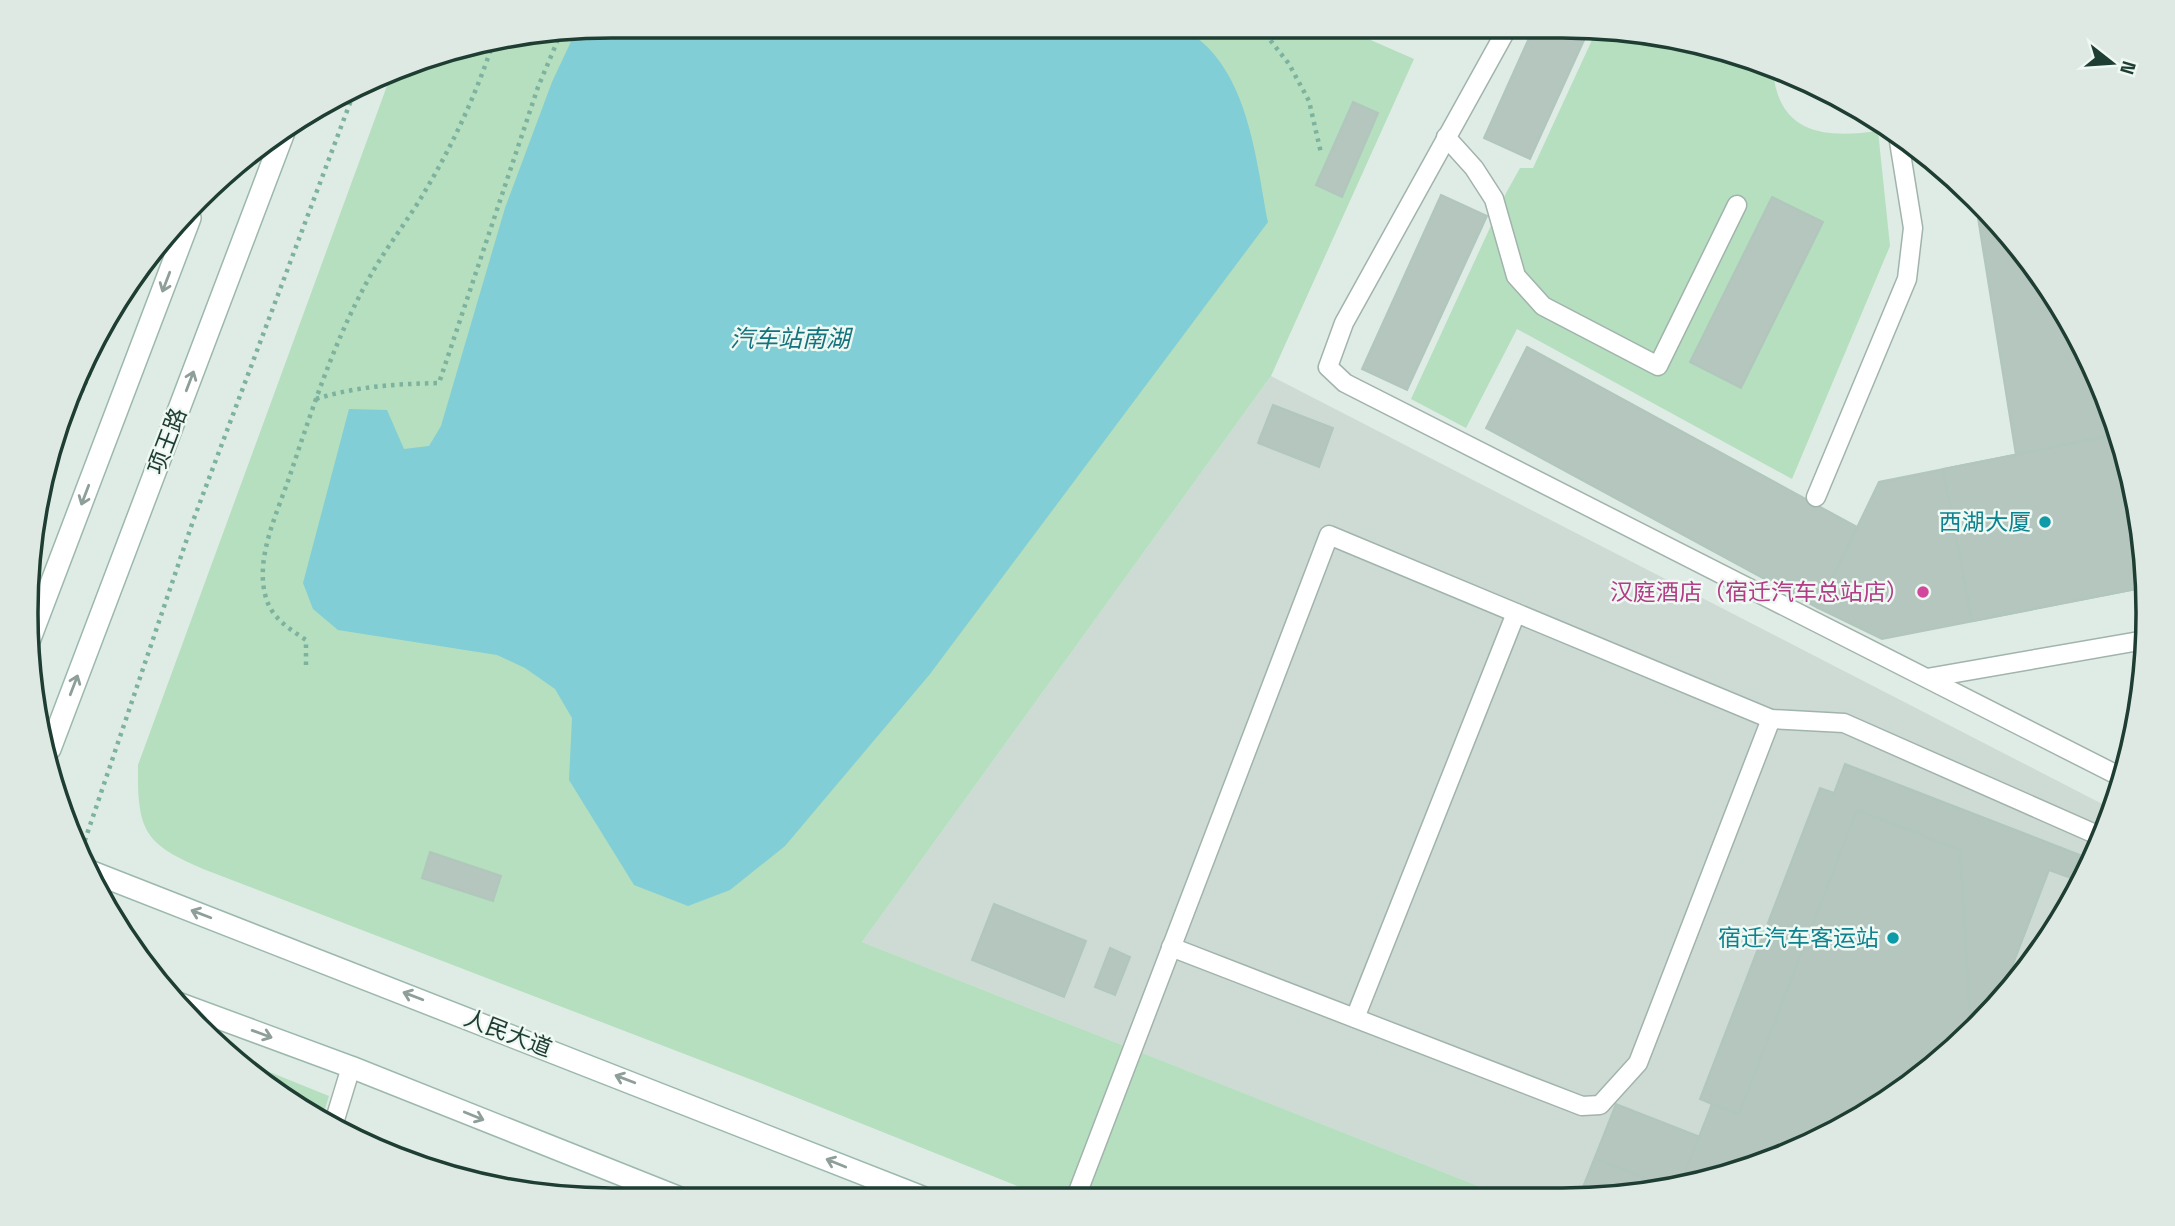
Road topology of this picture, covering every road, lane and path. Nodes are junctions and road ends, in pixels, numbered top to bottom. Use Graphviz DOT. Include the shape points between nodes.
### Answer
graph roads {
  1 [pos="1269,38"];
  2 [pos="1502,38"];
  3 [pos="557,41"];
  4 [pos="489,53"];
  5 [pos="350,103"];
  6 [pos="1446,137"];
  7 [pos="279,146"];
  8 [pos="1900,149"];
  9 [pos="1321,153"];
  10 [pos="1737,205"];
  11 [pos="186,229"];
  12 [pos="316,399"];
  13 [pos="1816,497"];
  14 [pos="1516,613"];
  15 [pos="38,617"];
  16 [pos="2135,642"];
  17 [pos="306,665"];
  18 [pos="1927,678"];
  19 [pos="1771,719"];
  20 [pos="53,740"];
  21 [pos="2114,773"];
  22 [pos="2093,833"];
  23 [pos="85,839"];
  24 [pos="103,876"];
  25 [pos="1171,947"];
  26 [pos="199,1011"];
  27 [pos="1354,1018"];
  28 [pos="351,1067"];
  29 [pos="336,1116"];
  30 [pos="655,1188"];
  31 [pos="899,1188"];
  32 [pos="1079,1188"];
  1 -- 9 [label="path" via="1310,101"];
  2 -- 6 [label="lane"];
  3 -- 12 [label="path" via="439,383 348,389"];
  4 -- 12 [label="path" via="428,186 368,280"];
  5 -- 23 [label="path" via="193,521"];
  6 -- 10 [label="lane" via="1494,199 1516,276 1543,306 1657,366"];
  6 -- 18 [label="lane" via="1344,324 1328,367 1345,383"];
  20 -- 7 [label="main road, 项王路, one-way"];
  8 -- 13 [label="lane" via="1913,228 1907,279"];
  11 -- 15 [label="main road, one-way"];
  12 -- 17 [label="path" via="264,557 265,594 279,622 306,640"];
  14 -- 19 [label="lane"];
  14 -- 25 [label="lane" via="1329,535"];
  14 -- 27 [label="lane"];
  16 -- 18 [label="lane"];
  18 -- 21 [label="lane"];
  19 -- 22 [label="lane" via="1844,723"];
  19 -- 27 [label="lane" via="1638,1063 1600,1105 1582,1106"];
  31 -- 24 [label="main road, 人民大道, one-way"];
  25 -- 27 [label="lane"];
  25 -- 32 [label="lane"];
  26 -- 28 [label="main road, one-way"];
  28 -- 29 [label="lane"];
  28 -- 30 [label="main road, one-way"];
}
